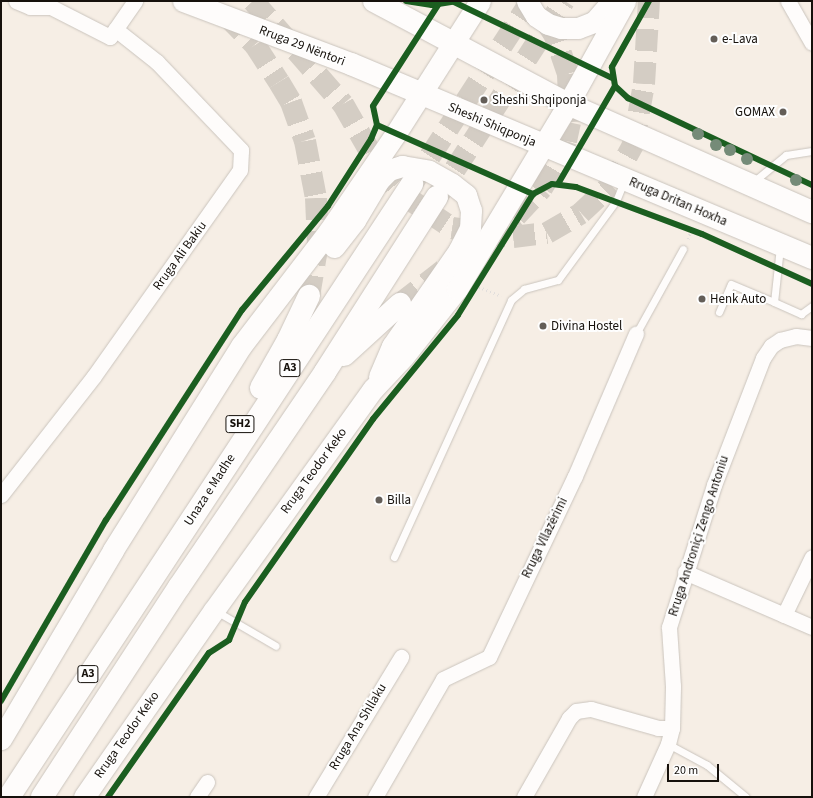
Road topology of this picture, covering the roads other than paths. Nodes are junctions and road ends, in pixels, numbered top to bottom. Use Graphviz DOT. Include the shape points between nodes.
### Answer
graph roads {
  1 [pos="16,1"];
  2 [pos="135,1"];
  3 [pos="184,1"];
  4 [pos="374,1"];
  5 [pos="480,1"];
  6 [pos="527,1"];
  7 [pos="612,1"];
  8 [pos="625,1"];
  9 [pos="788,1"];
  10 [pos="116,29"];
  11 [pos="812,43"];
  12 [pos="454,44"];
  13 [pos="420,94"];
  14 [pos="568,104"];
  15 [pos="544,146"];
  16 [pos="812,151"];
  17 [pos="625,180"];
  18 [pos="412,184"];
  19 [pos="751,184"];
  20 [pos="437,197"];
  21 [pos="812,212"];
  22 [pos="780,245"];
  23 [pos="683,249"];
  24 [pos="812,258"];
  25 [pos="278,296"];
  26 [pos="309,296"];
  27 [pos="774,302"];
  28 [pos="400,304"];
  29 [pos="812,306"];
  30 [pos="719,312"];
  31 [pos="636,334"];
  32 [pos="812,338"];
  33 [pos="325,372"];
  34 [pos="373,389"];
  35 [pos="6,478"];
  36 [pos="1,496"];
  37 [pos="169,552"];
  38 [pos="394,557"];
  39 [pos="812,557"];
  40 [pos="685,572"];
  41 [pos="214,610"];
  42 [pos="784,615"];
  43 [pos="812,627"];
  44 [pos="276,646"];
  45 [pos="401,657"];
  46 [pos="672,728"];
  47 [pos="1,739"];
  48 [pos="668,744"];
  49 [pos="207,782"];
  50 [pos="9,797"];
  51 [pos="42,797"];
  52 [pos="84,797"];
  53 [pos="197,797"];
  54 [pos="316,797"];
  55 [pos="375,797"];
  56 [pos="524,797"];
  57 [pos="644,797"];
  58 [pos="746,797"];
  1 -- 10 [label="street" via="30,7 51,7 110,37"];
  2 -- 10 [label="street"];
  3 -- 13 [label="main road, Rruga 29 Nëntori" via="351,64"];
  4 -- 12 [label="main road"];
  5 -- 12 [label="main road"];
  6 -- 7 [label="main road" via="536,16 548,24 561,28 578,28 594,22"];
  8 -- 14 [label="main road, Sheshi Shiqponja"];
  9 -- 11 [label="street"];
  10 -- 35 [label="street, Rruga Ali Bakiu" via="157,62 241,150 242,160 236,178 103,363"];
  12 -- 13 [label="main road"];
  12 -- 14 [label="main road"];
  13 -- 15 [label="main road, Sheshi Shiqponja"];
  13 -- 25 [label="main road" via="329,231"];
  14 -- 15 [label="main road, Sheshi Shiqponja"];
  14 -- 19 [label="main road"];
  15 -- 17 [label="main road, Rruga Dritan Hoxha"];
  15 -- 34 [label="main road, Rruga Teodor Keko" via="457,289 404,356"];
  16 -- 19 [label="lane" via="786,155"];
  17 -- 22 [label="main road, Rruga Dritan Hoxha"];
  17 -- 38 [label="lane" via="616,201 558,280 524,289 512,300"];
  18 -- 37 [label="main road, Unaza e Madhe / A3"];
  19 -- 21 [label="main road"];
  20 -- 33 [label="main road, A3"];
  22 -- 24 [label="main road, Rruga Dritan Hoxha"];
  22 -- 27 [label="lane"];
  23 -- 31 [label="lane, Rruga Vllazërimi"];
  25 -- 34 [label="main road" via="302,287 355,220 379,180 389,170 402,166 416,167 452,184 466,195 471,210 470,228 459,250 392,346"];
  25 -- 47 [label="main road" via="241,346 117,543"];
  26 -- 37 [label="main road, SH2" via="288,340"];
  27 -- 29 [label="lane" via="801,314"];
  27 -- 30 [label="lane" via="731,284"];
  28 -- 33 [label="main road"];
  31 -- 55 [label="street, Rruga Vllazërimi" via="575,476 490,657 443,679"];
  32 -- 40 [label="street, Rruga Androniçi Zengo Antoniu" via="796,336 780,340 771,346 763,358 714,485"];
  33 -- 51 [label="main road, A3"];
  34 -- 41 [label="main road, Rruga Teodor Keko"];
  35 -- 36 [label="street, Rruga Ali Bakiu"];
  37 -- 50 [label="main road, Unaza e Madhe / A3"];
  39 -- 42 [label="street"];
  40 -- 42 [label="street"];
  40 -- 46 [label="street, Rruga Androniçi Zengo Antoniu" via="669,626 673,686"];
  41 -- 44 [label="lane"];
  41 -- 52 [label="main road, Rruga Teodor Keko"];
  42 -- 43 [label="street"];
  45 -- 54 [label="street, Rruga Ana Shllaku"];
  46 -- 48 [label="street, Rruga Androniçi Zengo Antoniu"];
  46 -- 56 [label="street" via="658,728 591,709 576,711 569,718"];
  48 -- 57 [label="street, Rruga Androniçi Zengo Antoniu"];
  48 -- 58 [label="lane" via="707,765"];
  49 -- 53 [label="street"];
}
